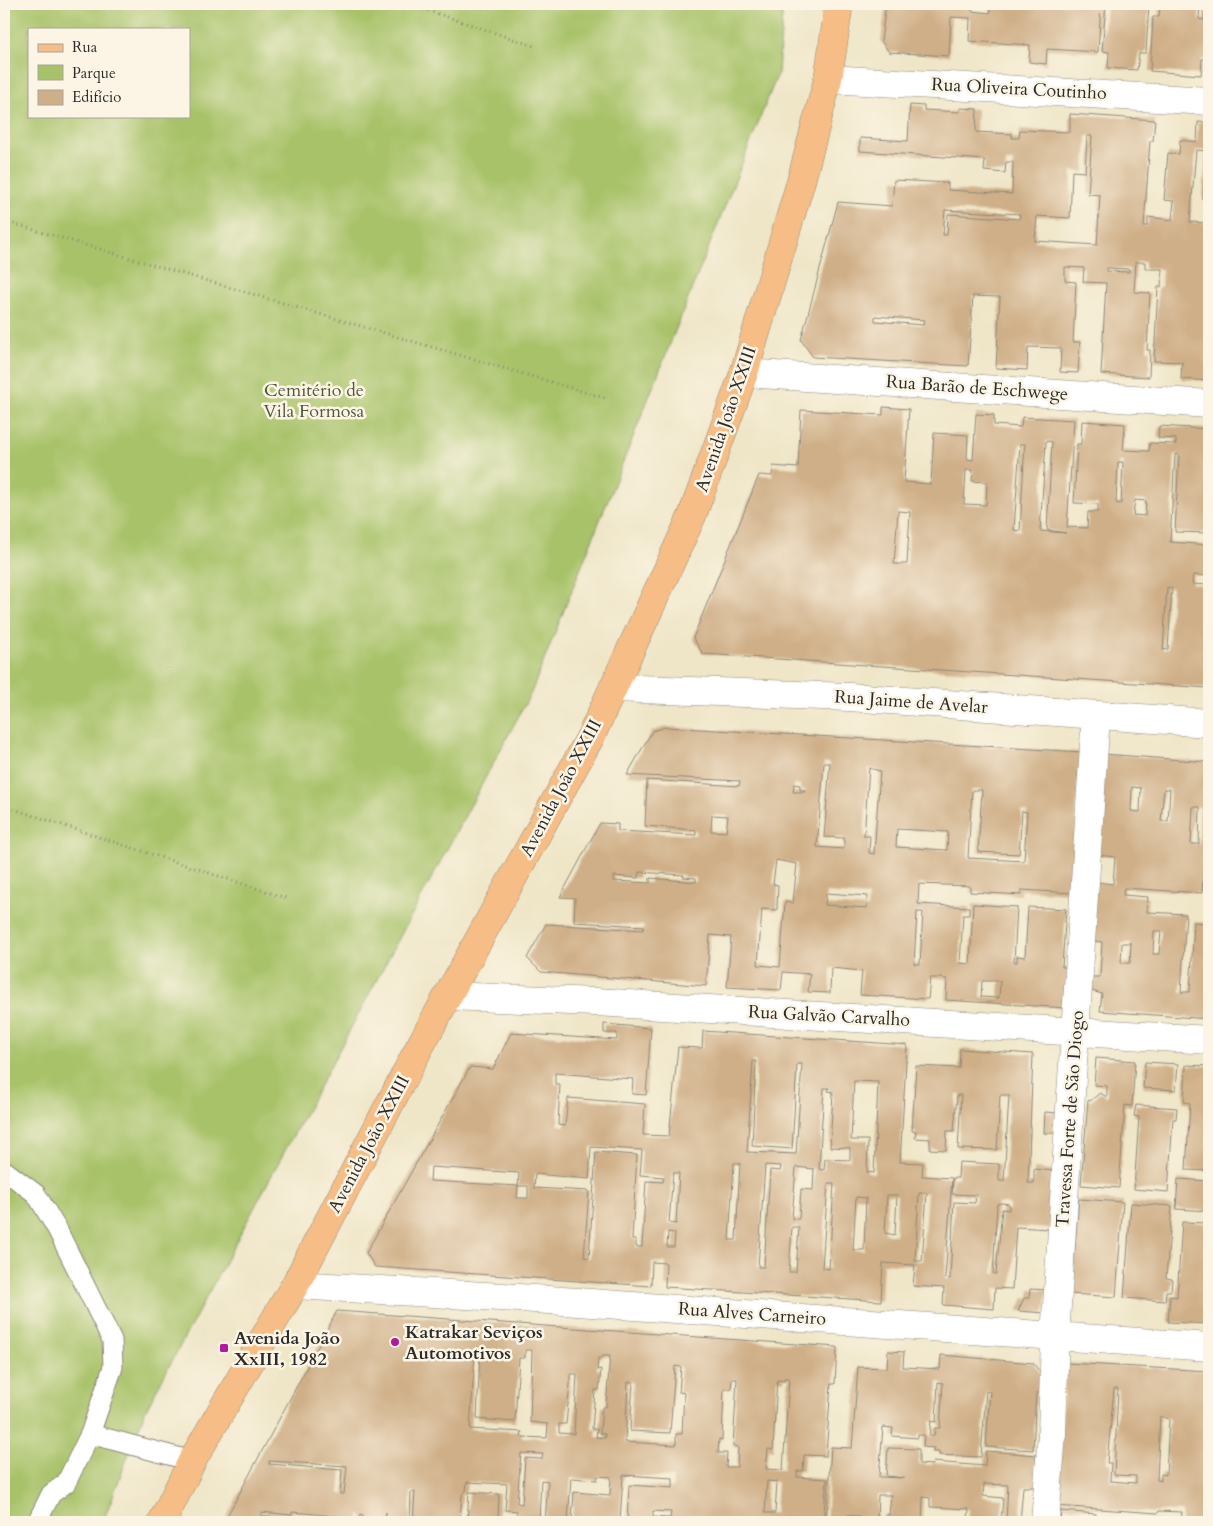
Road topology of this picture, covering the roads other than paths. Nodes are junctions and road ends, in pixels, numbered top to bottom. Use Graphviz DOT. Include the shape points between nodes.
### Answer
graph roads {
  1 [pos="840,4"];
  2 [pos="828,79"];
  3 [pos="1209,101"];
  4 [pos="744,373"];
  5 [pos="1209,404"];
  6 [pos="613,688"];
  7 [pos="1096,715"];
  8 [pos="1209,723"];
  9 [pos="448,996"];
  10 [pos="1075,1030"];
  11 [pos="1209,1040"];
  12 [pos="4,1170"];
  13 [pos="295,1285"];
  14 [pos="1056,1336"];
  15 [pos="1209,1346"];
  16 [pos="90,1434"];
  17 [pos="192,1461"];
  18 [pos="37,1522"];
  19 [pos="162,1522"];
  20 [pos="1045,1522"];
  1 -- 2 [label="main road, Avenida João XXIII"];
  2 -- 3 [label="street, Rua Oliveira Coutinho"];
  2 -- 4 [label="main road, Avenida João XXIII"];
  4 -- 5 [label="street, Rua Barão de Eschwege"];
  4 -- 6 [label="main road, Avenida João XXIII" via="692,516"];
  6 -- 7 [label="street, Rua Jaime de Avelar" via="849,697"];
  6 -- 9 [label="main road, Avenida João XXIII" via="591,736"];
  7 -- 8 [label="street, Rua Jaime de Avelar"];
  7 -- 10 [label="street, Travessa Forte de São Diogo"];
  9 -- 10 [label="street, Rua Galvão Carvalho"];
  9 -- 13 [label="main road, Avenida João XXIII"];
  10 -- 11 [label="street, Rua Galvão Carvalho"];
  10 -- 14 [label="street, Travessa Forte de São Diogo"];
  12 -- 16 [label="lane" via="36,1194 112,1340 113,1367"];
  13 -- 14 [label="street, Rua Alves Carneiro"];
  13 -- 17 [label="main road, Avenida João XXIII"];
  14 -- 15 [label="street, Rua Alves Carneiro"];
  14 -- 20 [label="street, Travessa Forte de São Diogo"];
  16 -- 17 [label="lane"];
  16 -- 18 [label="lane" via="66,1483 51,1494"];
  17 -- 19 [label="main road, Avenida João XXIII"];
}
